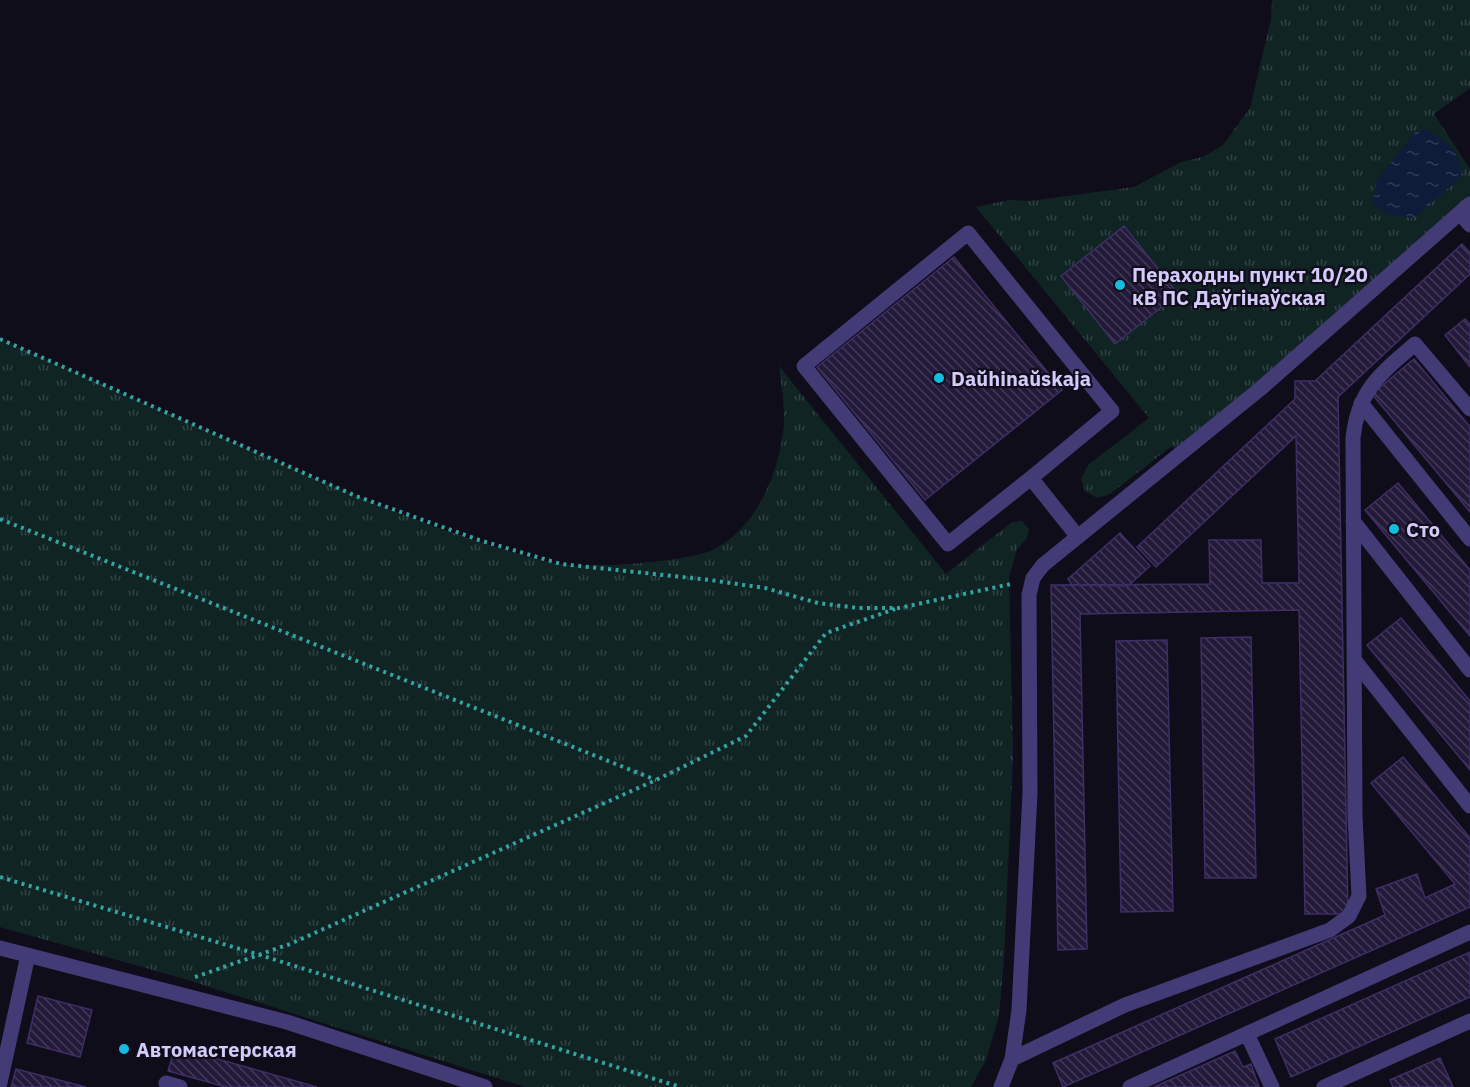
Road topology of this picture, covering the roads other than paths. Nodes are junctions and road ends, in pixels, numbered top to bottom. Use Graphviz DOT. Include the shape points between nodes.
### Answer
graph roads {
  1 [pos="1467,214"];
  2 [pos="1361,403"];
  3 [pos="1470,409"];
  4 [pos="1031,478"];
  5 [pos="1353,520"];
  6 [pos="1078,537"];
  7 [pos="1470,539"];
  8 [pos="1354,661"];
  9 [pos="1470,670"];
  10 [pos="1470,806"];
  11 [pos="1470,932"];
  12 [pos="0,948"];
  13 [pos="28,955"];
  14 [pos="1470,1021"];
  15 [pos="1247,1034"];
  16 [pos="4,1043"];
  17 [pos="1012,1059"];
  18 [pos="0,1083"];
  19 [pos="485,1087"];
  20 [pos="1001,1087"];
  21 [pos="1130,1087"];
  22 [pos="1272,1087"];
  23 [pos="1324,1087"];
  1 -- 6 [label="street"];
  2 -- 3 [label="street" via="1377,376 1415,344"];
  2 -- 5 [label="street" via="1353,438"];
  2 -- 7 [label="street"];
  4 -- 4 [label="street" via="1112,411 968,233 804,366 948,544"];
  4 -- 6 [label="street"];
  5 -- 8 [label="street"];
  5 -- 9 [label="street"];
  6 -- 17 [label="street" via="1043,565 1033,578 1029,595 1030,793 1019,1010"];
  8 -- 10 [label="street"];
  8 -- 17 [label="street" via="1359,896 1349,916 1330,930 1125,1005"];
  11 -- 15 [label="street"];
  12 -- 13 [label="street"];
  13 -- 16 [label="street"];
  13 -- 19 [label="street" via="287,1022"];
  14 -- 23 [label="street"];
  15 -- 21 [label="street"];
  15 -- 22 [label="street"];
  16 -- 18 [label="street"];
  17 -- 20 [label="street"];
}
